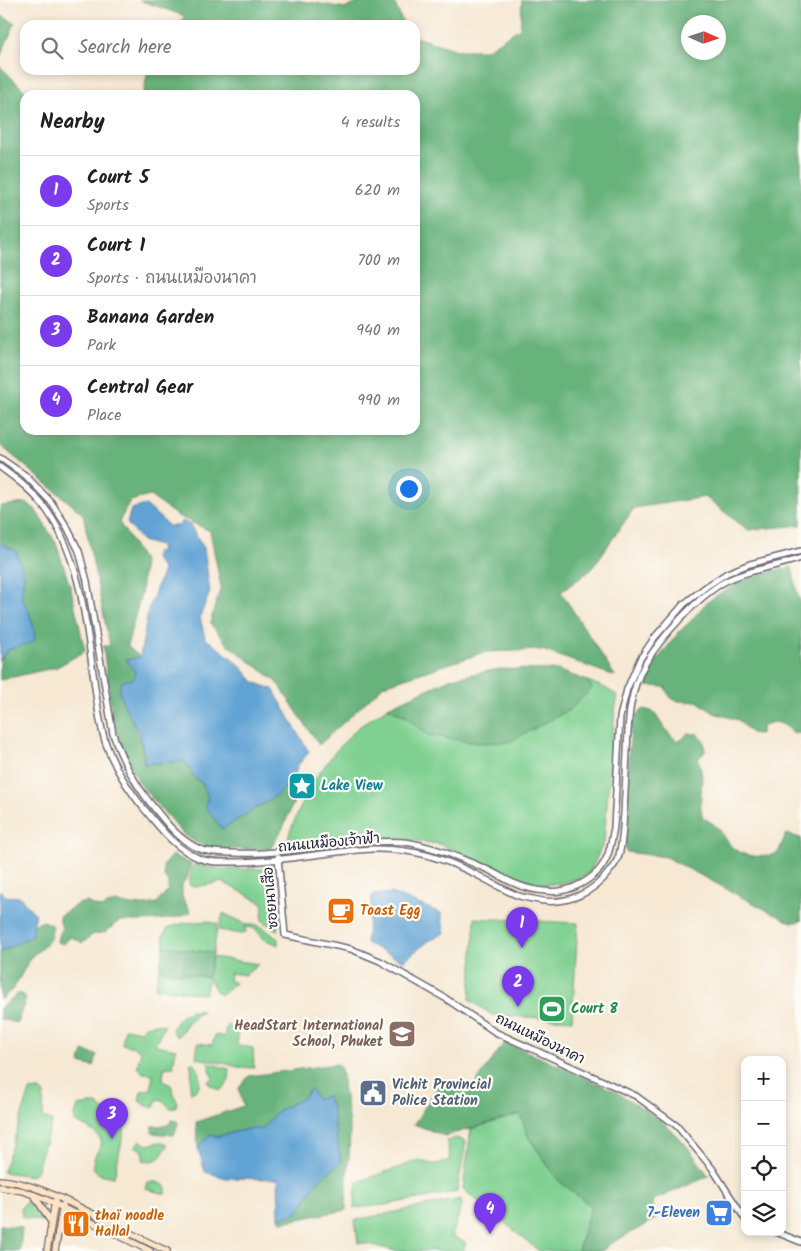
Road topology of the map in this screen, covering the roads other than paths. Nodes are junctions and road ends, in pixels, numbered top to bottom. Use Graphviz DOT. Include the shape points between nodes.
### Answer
graph roads {
  1 [pos="0,458"];
  2 [pos="0,468"];
  3 [pos="79,551"];
  4 [pos="801,551"];
  5 [pos="70,555"];
  6 [pos="801,558"];
  7 [pos="279,851"];
  8 [pos="249,854"];
  9 [pos="278,859"];
  10 [pos="248,862"];
  11 [pos="285,935"];
  12 [pos="0,1180"];
  13 [pos="0,1187"];
  14 [pos="34,1195"];
  15 [pos="56,1197"];
  16 [pos="64,1200"];
  17 [pos="54,1204"];
  18 [pos="62,1208"];
  19 [pos="741,1213"];
  20 [pos="90,1221"];
  21 [pos="51,1222"];
  22 [pos="58,1233"];
  23 [pos="786,1236"];
  24 [pos="801,1242"];
  25 [pos="47,1251"];
  26 [pos="56,1251"];
  27 [pos="150,1251"];
  28 [pos="166,1251"];
  1 -- 3 [label="street, ถนนเหมืองเจ้าฟ้า" via="25,476 51,502"];
  2 -- 5 [label="street, ถนนเหมืองเจ้าฟ้า" via="20,482 49,513"];
  3 -- 5 [label="street"];
  3 -- 8 [label="street, ถนนเหมืองเจ้าฟ้า" via="113,734 126,768 147,801 185,841 201,850"];
  4 -- 7 [label="street, ถนนเหมืองเจ้าฟ้า" via="750,564 707,586 684,604 640,659 627,689 620,717 611,845 598,872 586,881 559,892 538,890 516,885 450,853 410,843 382,841"];
  5 -- 10 [label="street, ถนนเหมืองเจ้าฟ้า" via="83,605 105,739 121,775 145,811 182,850 203,860"];
  6 -- 9 [label="street, ถนนเหมืองเจ้าฟ้า" via="736,577 709,592 687,612 644,666 631,701 628,724 620,852 605,878 590,891 571,899 539,901 516,895 444,860 413,851 375,849"];
  7 -- 8 [label="street, ถนนเหมืองเจ้าฟ้า"];
  7 -- 9 [label="street, ซอยนาเสือ"];
  8 -- 10 [label="street"];
  9 -- 10 [label="street, ถนนเหมืองเจ้าฟ้า"];
  9 -- 11 [label="street, ซอยนาเสือ"];
  11 -- 19 [label="street, ถนนเหมืองนาคา" via="351,949 380,961 446,998 495,1032 636,1096 677,1126 712,1168"];
  12 -- 15 [label="main road" via="26,1184"];
  13 -- 14 [label="main road"];
  14 -- 17 [label="main road"];
  14 -- 21 [label="main road"];
  15 -- 16 [label="main road"];
  15 -- 17 [label="main road"];
  16 -- 18 [label="main road"];
  16 -- 28 [label="main road"];
  17 -- 18 [label="main road"];
  17 -- 21 [label="main road"];
  18 -- 20 [label="main road"];
  18 -- 22 [label="main road"];
  20 -- 22 [label="main road" via="76,1220"];
  20 -- 27 [label="main road"];
  21 -- 25 [label="main road"];
  22 -- 26 [label="main road"];
  23 -- 24 [label="street"];
}
